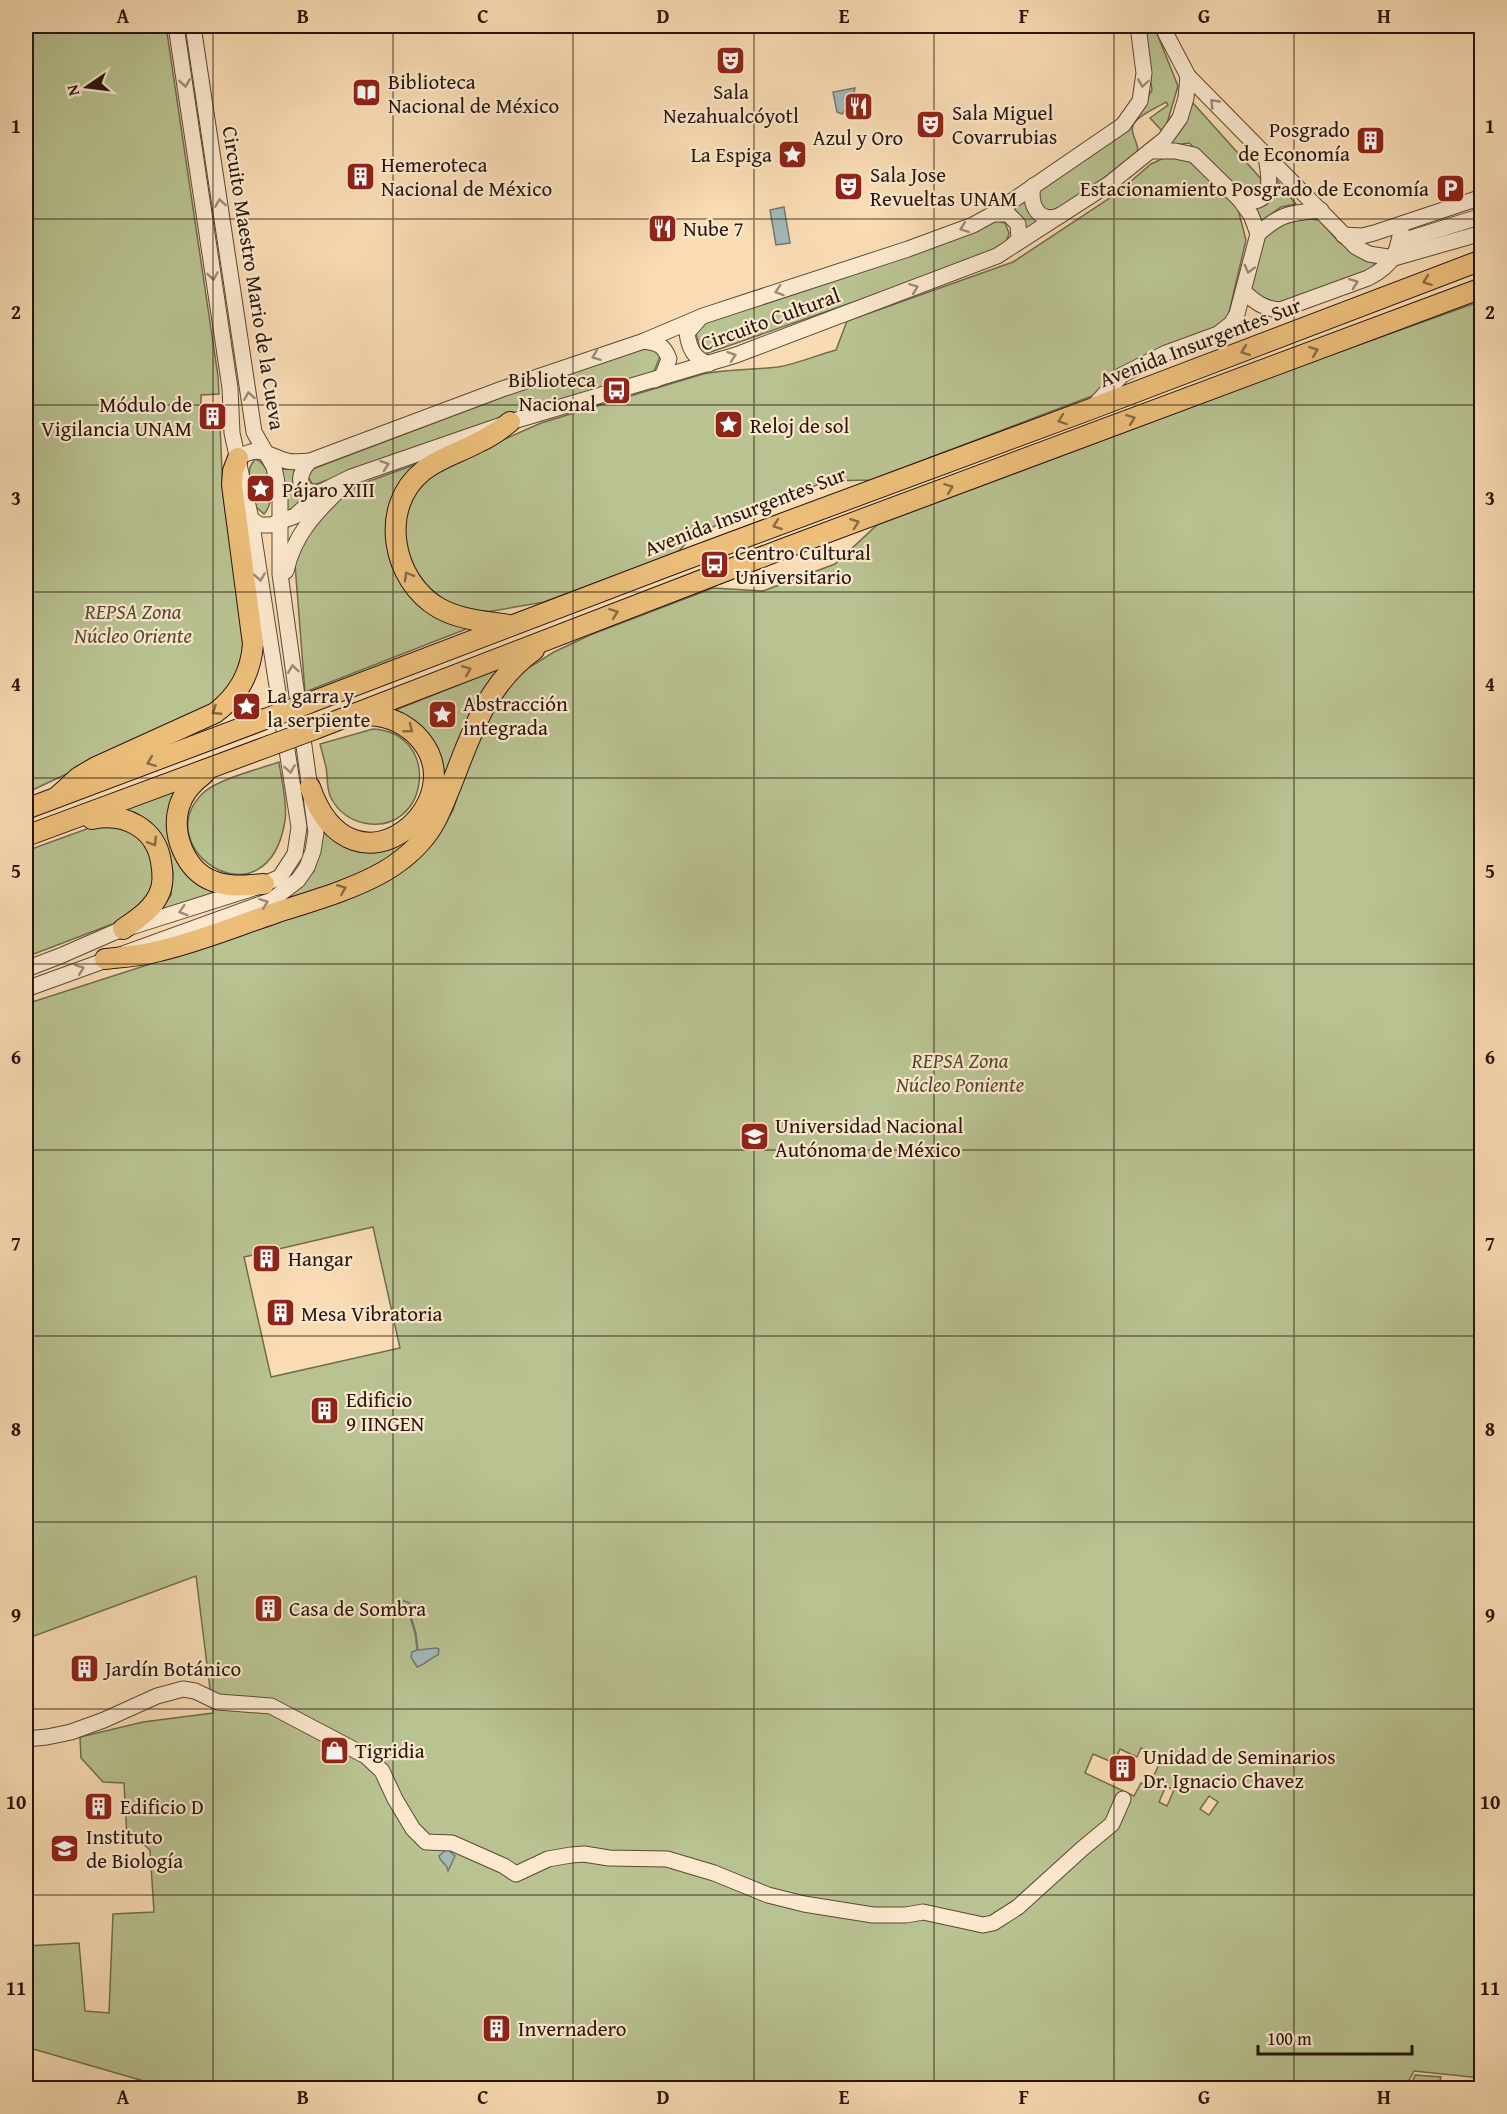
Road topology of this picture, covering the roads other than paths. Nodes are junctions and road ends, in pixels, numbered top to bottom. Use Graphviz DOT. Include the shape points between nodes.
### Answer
graph roads {
  1 [pos="176,26"];
  2 [pos="194,26"];
  3 [pos="1138,26"];
  4 [pos="1163,26"];
  5 [pos="1188,76"];
  6 [pos="1150,151"];
  7 [pos="1266,157"];
  8 [pos="1034,186"];
  9 [pos="1482,197"];
  10 [pos="1240,200"];
  11 [pos="1321,210"];
  12 [pos="1066,213"];
  13 [pos="993,214"];
  14 [pos="1482,216"];
  15 [pos="1402,224"];
  16 [pos="1482,233"];
  17 [pos="1258,234"];
  18 [pos="1343,235"];
  19 [pos="1400,242"];
  20 [pos="1009,249"];
  21 [pos="1394,258"];
  22 [pos="1482,260"];
  23 [pos="1482,288"];
  24 [pos="1243,291"];
  25 [pos="703,316"];
  26 [pos="644,341"];
  27 [pos="709,364"];
  28 [pos="655,380"];
  29 [pos="1091,410"];
  30 [pos="510,422"];
  31 [pos="264,451"];
  32 [pos="238,458"];
  33 [pos="310,460"];
  34 [pos="351,477"];
  35 [pos="321,492"];
  36 [pos="251,519"];
  37 [pos="280,521"];
  38 [pos="284,601"];
  39 [pos="512,625"];
  40 [pos="559,634"];
  41 [pos="354,715"];
  42 [pos="220,764"];
  43 [pos="310,787"];
  44 [pos="57,797"];
  45 [pos="26,809"];
  46 [pos="34,833"];
  47 [pos="264,884"];
  48 [pos="123,929"];
  49 [pos="105,959"];
  50 [pos="26,969"];
  51 [pos="26,989"];
  52 [pos="26,1739"];
  53 [pos="1123,1800"];
  1 -- 32 [label="street, Circuito Maestro Mario de la Cueva, one-way"];
  31 -- 2 [label="street, Circuito Maestro Mario de la Cueva, one-way" via="254,432"];
  3 -- 8 [label="street, Circuito Cultural, one-way" via="1144,73 1140,101 1123,124"];
  4 -- 5 [label="street"];
  5 -- 6 [label="street, Circuito Cultural" via="1180,118 1165,139"];
  7 -- 5 [label="street, one-way"];
  6 -- 10 [label="street" via="1194,155"];
  6 -- 12 [label="street, Circuito Cultural"];
  7 -- 10 [label="street" via="1270,182 1266,194 1256,201"];
  7 -- 11 [label="street"];
  8 -- 12 [label="street" via="1031,198 1043,216 1055,218"];
  8 -- 13 [label="street, Circuito Cultural"];
  9 -- 15 [label="street"];
  10 -- 17 [label="street"];
  11 -- 17 [label="street" via="1285,215"];
  11 -- 18 [label="street"];
  12 -- 20 [label="street, Circuito Cultural"];
  13 -- 20 [label="street" via="1008,214 1018,224 1019,238"];
  13 -- 25 [label="street, Circuito Cultural, one-way" via="908,249"];
  14 -- 19 [label="street"];
  15 -- 18 [label="street" via="1362,236"];
  15 -- 19 [label="street"];
  16 -- 21 [label="street"];
  17 -- 24 [label="street, one-way"];
  18 -- 21 [label="street" via="1369,254"];
  19 -- 21 [label="street"];
  27 -- 20 [label="street, Circuito Cultural, one-way"];
  24 -- 21 [label="street, one-way" via="1256,303 1280,310 1368,278"];
  22 -- 29 [label="main road, Avenida Insurgentes Sur, one-way"];
  40 -- 23 [label="main road, one-way"];
  24 -- 29 [label="street" via="1237,314 1225,329 1122,375"];
  25 -- 26 [label="street, Circuito Cultural"];
  25 -- 27 [label="street" via="687,333 688,343 692,352"];
  26 -- 28 [label="street" via="660,345 669,359 663,375"];
  26 -- 33 [label="street, Circuito Cultural, one-way"];
  27 -- 28 [label="street, Circuito Cultural"];
  28 -- 30 [label="street, Circuito Cultural"];
  29 -- 39 [label="main road, Avenida Insurgentes Sur, one-way"];
  34 -- 30 [label="street, Circuito Cultural, one-way"];
  39 -- 30 [label="main road, one-way" via="460,617 431,603 404,572 396,534 402,501 423,471"];
  31 -- 32 [label="street" via="255,450"];
  31 -- 33 [label="street, Circuito Cultural" via="291,462"];
  31 -- 37 [label="street, Circuito Maestro Mario de la Cueva" via="274,468"];
  32 -- 36 [label="street, Circuito Maestro Mario de la Cueva"];
  32 -- 44 [label="main road, one-way" via="232,485 253,644 244,679 229,702 215,713 96,767"];
  33 -- 35 [label="street" via="300,473 300,482 312,493"];
  34 -- 35 [label="street, Circuito Cultural"];
  34 -- 38 [label="street" via="298,537 284,578"];
  35 -- 37 [label="street, Circuito Cultural" via="295,516"];
  36 -- 37 [label="street" via="260,525"];
  36 -- 47 [label="street, Circuito Maestro Mario de la Cueva, one-way" via="299,827 295,854 280,877"];
  37 -- 38 [label="street, Circuito Maestro Mario de la Cueva"];
  43 -- 38 [label="street, Circuito Maestro Mario de la Cueva, one-way"];
  39 -- 44 [label="main road, Avenida Insurgentes Sur, one-way, bridge"];
  41 -- 40 [label="main road, one-way"];
  49 -- 40 [label="main road, one-way" via="158,952 187,943 307,903 396,863 420,843 436,820 491,693 520,661"];
  41 -- 42 [label="main road, bridge"];
  41 -- 43 [label="main road, one-way" via="390,718 424,744 433,776 431,794 422,814 405,831 390,838 354,840 328,823"];
  42 -- 46 [label="main road"];
  42 -- 47 [label="main road" via="199,778 181,800 177,823 180,844 190,864 206,878 234,886"];
  49 -- 43 [label="street, Circuito Maestro Mario de la Cueva, one-way" via="272,900 286,891 307,867 313,851"];
  44 -- 45 [label="main road, Avenida Insurgentes Sur"];
  46 -- 48 [label="main road, one-way" via="108,817 129,821 147,833 160,856 161,889 152,906"];
  47 -- 48 [label="street, Circuito Maestro Mario de la Cueva, one-way"];
  48 -- 50 [label="street, Circuito Maestro Mario de la Cueva"];
  51 -- 49 [label="street, Circuito Maestro Mario de la Cueva, one-way"];
  52 -- 53 [label="street" via="61,1735 156,1696 183,1689 195,1691 218,1702 271,1706 366,1756 382,1771 413,1829 426,1842 452,1843 516,1874 537,1863 572,1855 667,1859 804,1904 873,1915 923,1912 983,1925 1018,1907 1112,1824"];
}
